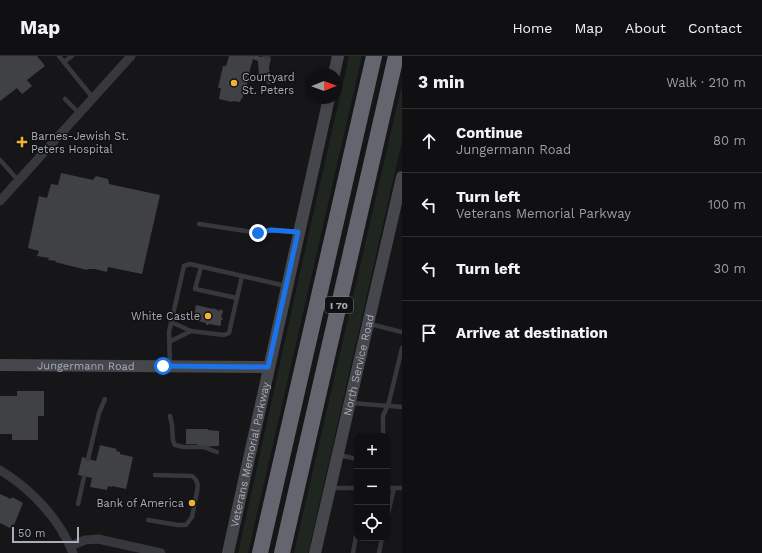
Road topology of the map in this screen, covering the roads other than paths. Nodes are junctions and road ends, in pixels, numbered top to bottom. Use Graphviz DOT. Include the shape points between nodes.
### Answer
graph roads {
  1 [pos="59,56"];
  2 [pos="72,56"];
  3 [pos="130,56"];
  4 [pos="338,56"];
  5 [pos="374,56"];
  6 [pos="396,56"];
  7 [pos="64,62"];
  8 [pos="335,68"];
  9 [pos="266,75"];
  10 [pos="269,82"];
  11 [pos="93,98"];
  12 [pos="65,99"];
  13 [pos="328,104"];
  14 [pos="80,113"];
  15 [pos="0,160"];
  16 [pos="402,177"];
  17 [pos="18,180"];
  18 [pos="0,201"];
  19 [pos="199,224"];
  20 [pos="298,232"];
  21 [pos="201,267"];
  22 [pos="242,276"];
  23 [pos="286,286"];
  24 [pos="237,298"];
  25 [pos="171,322"];
  26 [pos="368,323"];
  27 [pos="191,331"];
  28 [pos="402,332"];
  29 [pos="169,342"];
  30 [pos="402,348"];
  31 [pos="0,365"];
  32 [pos="170,366"];
  33 [pos="268,367"];
  34 [pos="105,399"];
  35 [pos="350,403"];
  36 [pos="387,407"];
  37 [pos="402,408"];
  38 [pos="170,416"];
  39 [pos="383,433"];
  40 [pos="217,452"];
  41 [pos="338,455"];
  42 [pos="354,458"];
  43 [pos="88,459"];
  44 [pos="0,470"];
  45 [pos="155,475"];
  46 [pos="84,477"];
  47 [pos="330,488"];
  48 [pos="354,488"];
  49 [pos="390,488"];
  50 [pos="394,488"];
  51 [pos="402,488"];
  52 [pos="195,501"];
  53 [pos="78,504"];
  54 [pos="390,505"];
  55 [pos="194,507"];
  56 [pos="148,520"];
  57 [pos="355,541"];
  58 [pos="381,541"];
  59 [pos="72,549"];
  60 [pos="161,553"];
  61 [pos="228,553"];
  62 [pos="260,553"];
  63 [pos="282,553"];
  64 [pos="315,553"];
  65 [pos="353,553"];
  66 [pos="379,553"];
  1 -- 7 [label="lane"];
  2 -- 7 [label="lane"];
  3 -- 11 [label="street"];
  4 -- 8 [label="street"];
  5 -- 62 [label="highway, I 70"];
  6 -- 63 [label="highway, I 70"];
  7 -- 11 [label="lane"];
  9 -- 10 [label="lane"];
  11 -- 14 [label="street"];
  12 -- 14 [label="lane"];
  13 -- 20 [label="street, Veterans Memorial Parkway"];
  14 -- 17 [label="street"];
  15 -- 17 [label="lane"];
  16 -- 26 [label="street, North Service Road"];
  17 -- 18 [label="street"];
  19 -- 20 [label="lane" via="258,233 271,230"];
  20 -- 23 [label="street, Veterans Memorial Parkway"];
  21 -- 22 [label="lane"];
  21 -- 24 [label="lane" via="195,289"];
  21 -- 25 [label="lane" via="190,264 184,266"];
  22 -- 23 [label="lane"];
  22 -- 24 [label="lane"];
  23 -- 33 [label="street, Veterans Memorial Parkway"];
  24 -- 27 [label="lane" via="229,333 224,335"];
  25 -- 27 [label="lane"];
  25 -- 29 [label="lane"];
  26 -- 28 [label="lane"];
  26 -- 35 [label="street, North Service Road"];
  27 -- 29 [label="lane"];
  29 -- 32 [label="lane"];
  30 -- 36 [label="lane"];
  31 -- 32 [label="street, Jungermann Road"];
  32 -- 33 [label="street, Jungermann Road"];
  33 -- 61 [label="street, Veterans Memorial Parkway"];
  34 -- 43 [label="lane"];
  35 -- 36 [label="lane"];
  35 -- 41 [label="street, North Service Road"];
  36 -- 37 [label="lane"];
  36 -- 39 [label="lane" via="383,416"];
  38 -- 40 [label="lane" via="175,445"];
  41 -- 42 [label="lane"];
  41 -- 47 [label="street, North Service Road"];
  44 -- 59 [label="street" via="26,489 47,511"];
  45 -- 52 [label="lane" via="192,476 198,481"];
  46 -- 53 [label="lane"];
  47 -- 48 [label="lane"];
  47 -- 64 [label="street, North Service Road"];
  49 -- 50 [label="lane"];
  50 -- 51 [label="lane"];
  50 -- 54 [label="lane"];
  55 -- 56 [label="lane" via="192,517 186,525"];
  57 -- 65 [label="lane"];
  58 -- 66 [label="lane"];
  59 -- 60 [label="street" via="85,540 98,539"];
}
